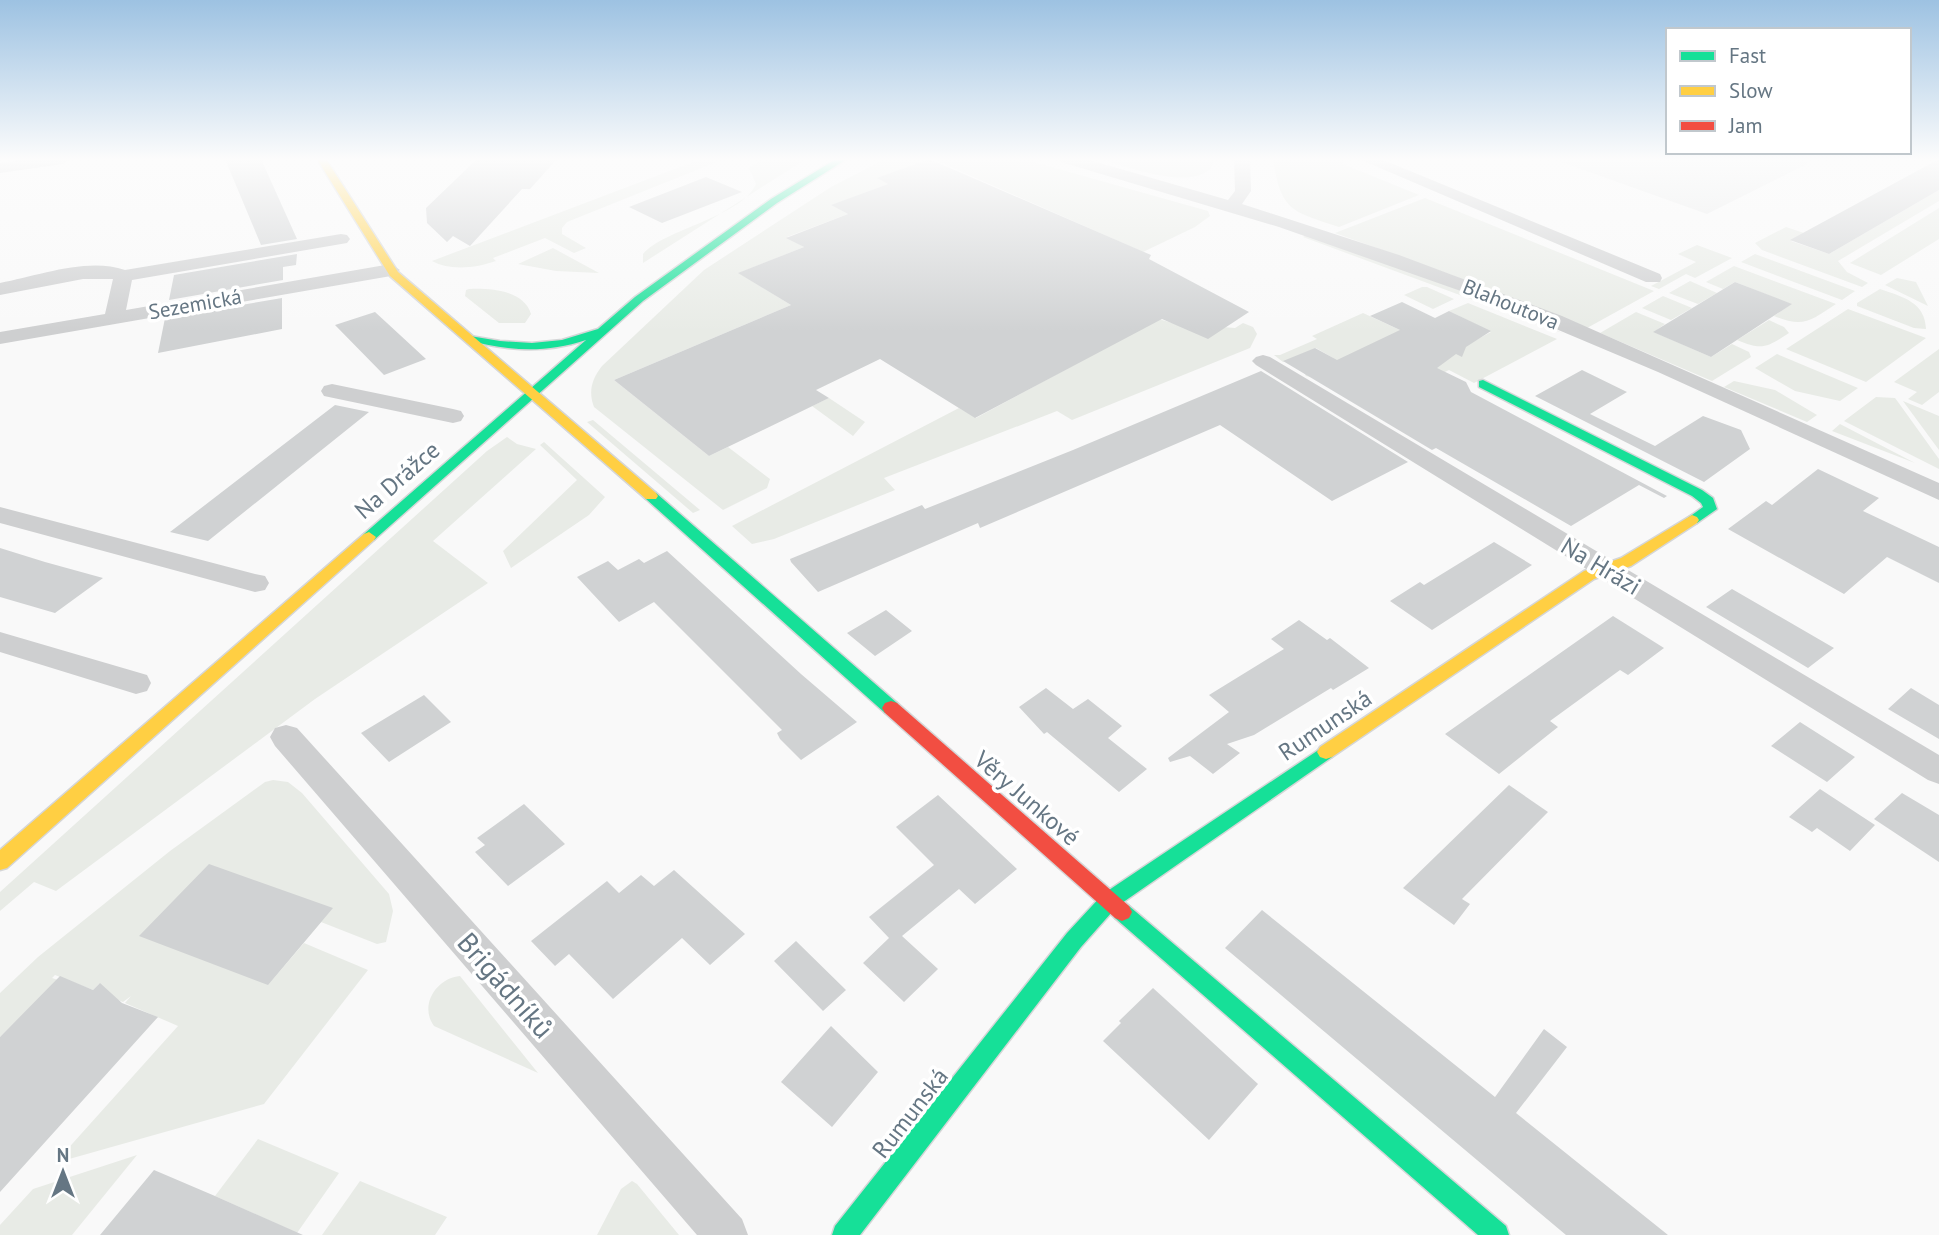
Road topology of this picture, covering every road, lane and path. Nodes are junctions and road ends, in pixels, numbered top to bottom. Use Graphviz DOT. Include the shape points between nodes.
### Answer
graph roads {
  1 [pos="357,217"];
  2 [pos="752,217"];
  3 [pos="1270,217"];
  4 [pos="1506,217"];
  5 [pos="341,239"];
  6 [pos="391,270"];
  7 [pos="123,276"];
  8 [pos="1653,278"];
  9 [pos="0,289"];
  10 [pos="617,317"];
  11 [pos="114,318"];
  12 [pos="468,337"];
  13 [pos="0,338"];
  14 [pos="1263,361"];
  15 [pos="1483,384"];
  16 [pos="332,391"];
  17 [pos="532,391"];
  18 [pos="453,416"];
  19 [pos="1939,492"];
  20 [pos="0,515"];
  21 [pos="1606,569"];
  22 [pos="255,583"];
  23 [pos="0,642"];
  24 [pos="136,683"];
  25 [pos="286,737"];
  26 [pos="1939,771"];
  27 [pos="0,862"];
  28 [pos="1110,901"];
  29 [pos="726,1235"];
  30 [pos="844,1235"];
  31 [pos="1497,1235"];
  1 -- 6 [label="street, Věry Junkové"];
  2 -- 10 [label="street, Na Drážce"];
  3 -- 19 [label="street, Blahoutova" via="1502,299"];
  4 -- 8 [label="street"];
  5 -- 7 [label="street"];
  6 -- 11 [label="street, Sezemická"];
  6 -- 12 [label="street, Věry Junkové"];
  7 -- 9 [label="street" via="98,273"];
  7 -- 11 [label="street"];
  10 -- 12 [label="street" via="590,335 549,345 500,346"];
  10 -- 17 [label="street, Na Drážce"];
  11 -- 13 [label="street, Sezemická"];
  12 -- 17 [label="street, Věry Junkové"];
  14 -- 21 [label="street, Na Hrázi"];
  15 -- 21 [label="street, Rumunská" via="1708,501 1710,509 1626,562"];
  16 -- 18 [label="street"];
  17 -- 27 [label="street, Na Drážce"];
  17 -- 28 [label="street, Věry Junkové"];
  20 -- 22 [label="street"];
  21 -- 26 [label="street, Na Hrázi"];
  21 -- 28 [label="street, Rumunská" via="1589,575"];
  23 -- 24 [label="street"];
  25 -- 29 [label="street, Brigádníků"];
  28 -- 30 [label="street, Rumunská" via="1074,940"];
  28 -- 31 [label="street, Věry Junkové"];
}
